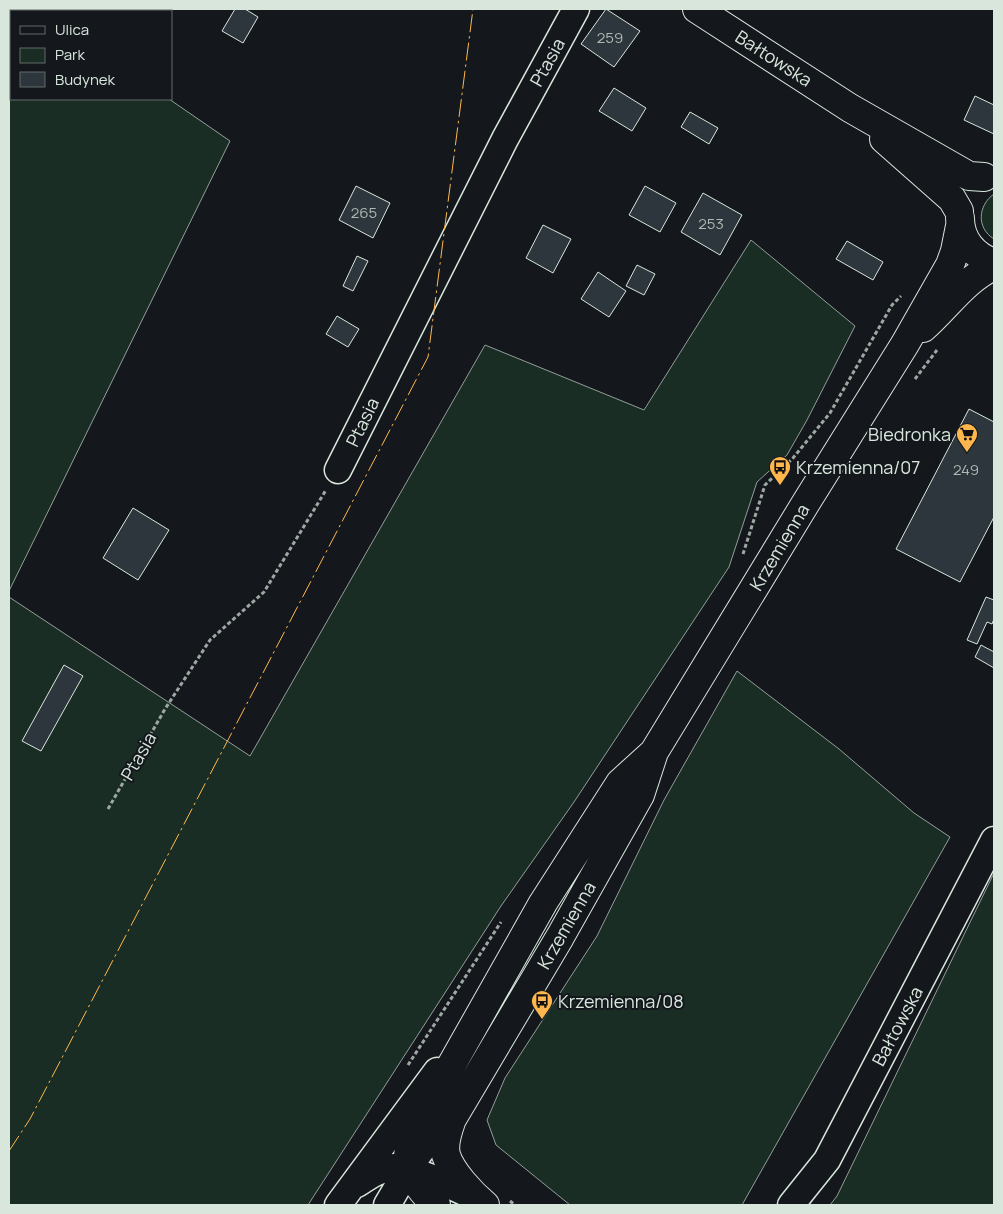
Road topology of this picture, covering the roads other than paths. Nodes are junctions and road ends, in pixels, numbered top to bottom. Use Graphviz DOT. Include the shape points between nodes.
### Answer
graph roads {
  1 [pos="576,9"];
  2 [pos="697,9"];
  3 [pos="850,108"];
  4 [pos="989,175"];
  5 [pos="960,218"];
  6 [pos="994,262"];
  7 [pos="994,266"];
  8 [pos="905,344"];
  9 [pos="338,470"];
  10 [pos="654,752"];
  11 [pos="994,840"];
  12 [pos="484,1008"];
  13 [pos="452,1120"];
  14 [pos="408,1170"];
  15 [pos="345,1197"];
  16 [pos="491,1201"];
  17 [pos="387,1205"];
  18 [pos="436,1205"];
  19 [pos="791,1205"];
  1 -- 9 [label="street, Ptasia" via="504,139"];
  2 -- 3 [label="main road, Bałtowska"];
  3 -- 4 [label="main road, Bałtowska" via="969,176"];
  3 -- 5 [label="main road, Bałtowska" via="952,199"];
  4 -- 5 [label="main road, Krzemienna" via="972,186 964,197"];
  5 -- 6 [label="main road, Bałtowska" via="964,240 973,252"];
  5 -- 8 [label="main road, Krzemienna" via="950,265"];
  7 -- 8 [label="main road, Krzemienna" via="969,282"];
  8 -- 10 [label="main road, Krzemienna"];
  10 -- 12 [label="main road, Krzemienna" via="620,783 543,903"];
  10 -- 13 [label="main road, Krzemienna" via="640,795"];
  11 -- 19 [label="street, Bałtowska" via="827,1160"];
  12 -- 14 [label="main road, Krzemienna" via="413,1133"];
  12 -- 15 [label="street, Krzemienna"];
  13 -- 14 [label="street, Krzemienna" via="435,1134"];
  13 -- 16 [label="main road, Krzemienna" via="446,1137 446,1154 458,1177"];
  14 -- 15 [label="street" via="395,1166 377,1171"];
  14 -- 16 [label="street"];
  14 -- 17 [label="street, Krzemienna"];
  14 -- 18 [label="main road"];
}
